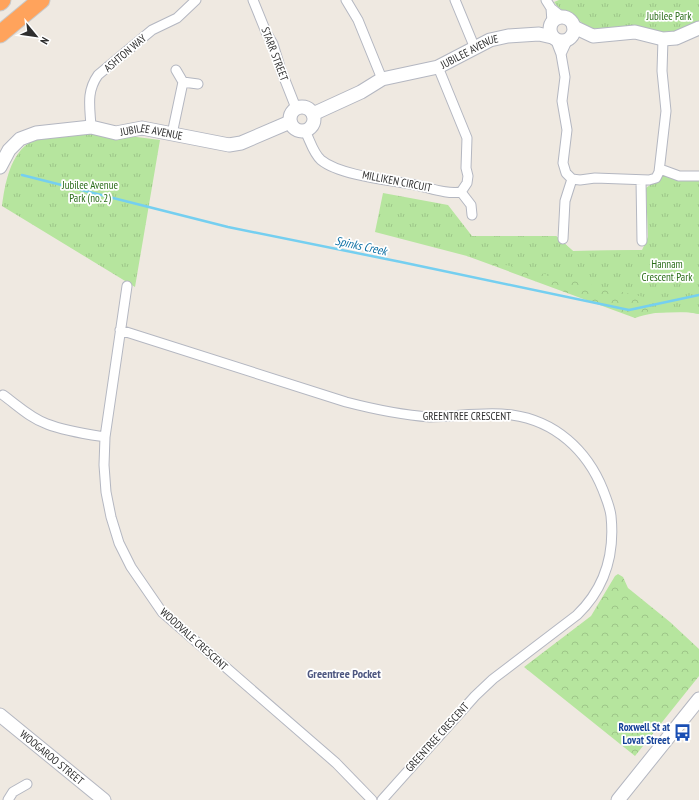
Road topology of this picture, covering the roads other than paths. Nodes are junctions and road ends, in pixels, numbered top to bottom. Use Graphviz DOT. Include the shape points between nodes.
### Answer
graph roads {
  1 [pos="42,0"];
  2 [pos="196,0"];
  3 [pos="253,0"];
  4 [pos="346,0"];
  5 [pos="455,0"];
  6 [pos="546,0"];
  7 [pos="699,28"];
  8 [pos="558,31"];
  9 [pos="0,34"];
  10 [pos="662,39"];
  11 [pos="474,46"];
  12 [pos="438,67"];
  13 [pos="176,70"];
  14 [pos="382,79"];
  15 [pos="183,82"];
  16 [pos="198,84"];
  17 [pos="296,108"];
  18 [pos="313,114"];
  19 [pos="290,122"];
  20 [pos="91,127"];
  21 [pos="305,131"];
  22 [pos="172,134"];
  23 [pos="0,167"];
  24 [pos="660,169"];
  25 [pos="699,176"];
  26 [pos="572,179"];
  27 [pos="641,180"];
  28 [pos="461,192"];
  29 [pos="472,215"];
  30 [pos="563,239"];
  31 [pos="642,241"];
  32 [pos="127,286"];
  33 [pos="120,330"];
  34 [pos="3,395"];
  35 [pos="105,437"];
  36 [pos="699,699"];
  37 [pos="0,715"];
  38 [pos="27,784"];
  39 [pos="8,800"];
  40 [pos="104,800"];
  41 [pos="372,800"];
  42 [pos="382,800"];
  43 [pos="619,800"];
  1 -- 9 [label="highway"];
  2 -- 20 [label="street, ASHTON WAY" via="177,18 152,30 98,75 89,94"];
  3 -- 17 [label="street, STARR STREET" via="273,44"];
  4 -- 14 [label="street" via="358,20"];
  5 -- 11 [label="street"];
  6 -- 8 [label="street"];
  7 -- 10 [label="street" via="680,36"];
  8 -- 10 [label="street" via="600,36 635,32"];
  8 -- 11 [label="street, JUBILEE AVENUE" via="508,36"];
  8 -- 26 [label="street" via="565,77 562,101 567,130 563,167"];
  10 -- 24 [label="street" via="666,111"];
  11 -- 12 [label="street, JUBILEE AVENUE"];
  12 -- 14 [label="street, JUBILEE AVENUE"];
  12 -- 28 [label="street" via="467,138 468,176 467,184"];
  13 -- 15 [label="street"];
  14 -- 18 [label="street, JUBILEE AVENUE" via="361,92"];
  15 -- 16 [label="street"];
  15 -- 22 [label="street"];
  17 -- 18 [label="street" via="308,108"];
  17 -- 19 [label="street" via="290,114"];
  18 -- 21 [label="street" via="312,126"];
  19 -- 21 [label="street" via="297,131"];
  19 -- 22 [label="street, JUBILEE AVENUE" via="241,143 229,145"];
  20 -- 22 [label="street, JUBILEE AVENUE" via="116,133 142,128"];
  20 -- 23 [label="street, JUBILEE AVENUE" via="36,134 20,139 8,150"];
  21 -- 28 [label="street, MILLIKEN CIRCUIT" via="320,159 337,168 389,182"];
  24 -- 25 [label="street" via="679,176"];
  24 -- 27 [label="street" via="654,179"];
  26 -- 27 [label="street"];
  26 -- 30 [label="street" via="565,201"];
  27 -- 31 [label="street"];
  28 -- 29 [label="street" via="471,205"];
  32 -- 33 [label="street, WOODVALE CRESCENT"];
  33 -- 35 [label="street, WOODVALE CRESCENT"];
  33 -- 42 [label="street, GREENTREE CRESCENT" via="377,410 430,416 510,415 528,418 563,435 588,461 598,478 611,513 611,550 607,570 589,604 475,696"];
  34 -- 35 [label="street" via="46,424"];
  35 -- 41 [label="street, WOODVALE CRESCENT" via="106,492 111,517 122,549 146,591 162,612 179,628 336,763"];
  36 -- 43 [label="street"];
  37 -- 40 [label="street, WOOGAROO STREET"];
  38 -- 39 [label="street" via="13,792"];
}
